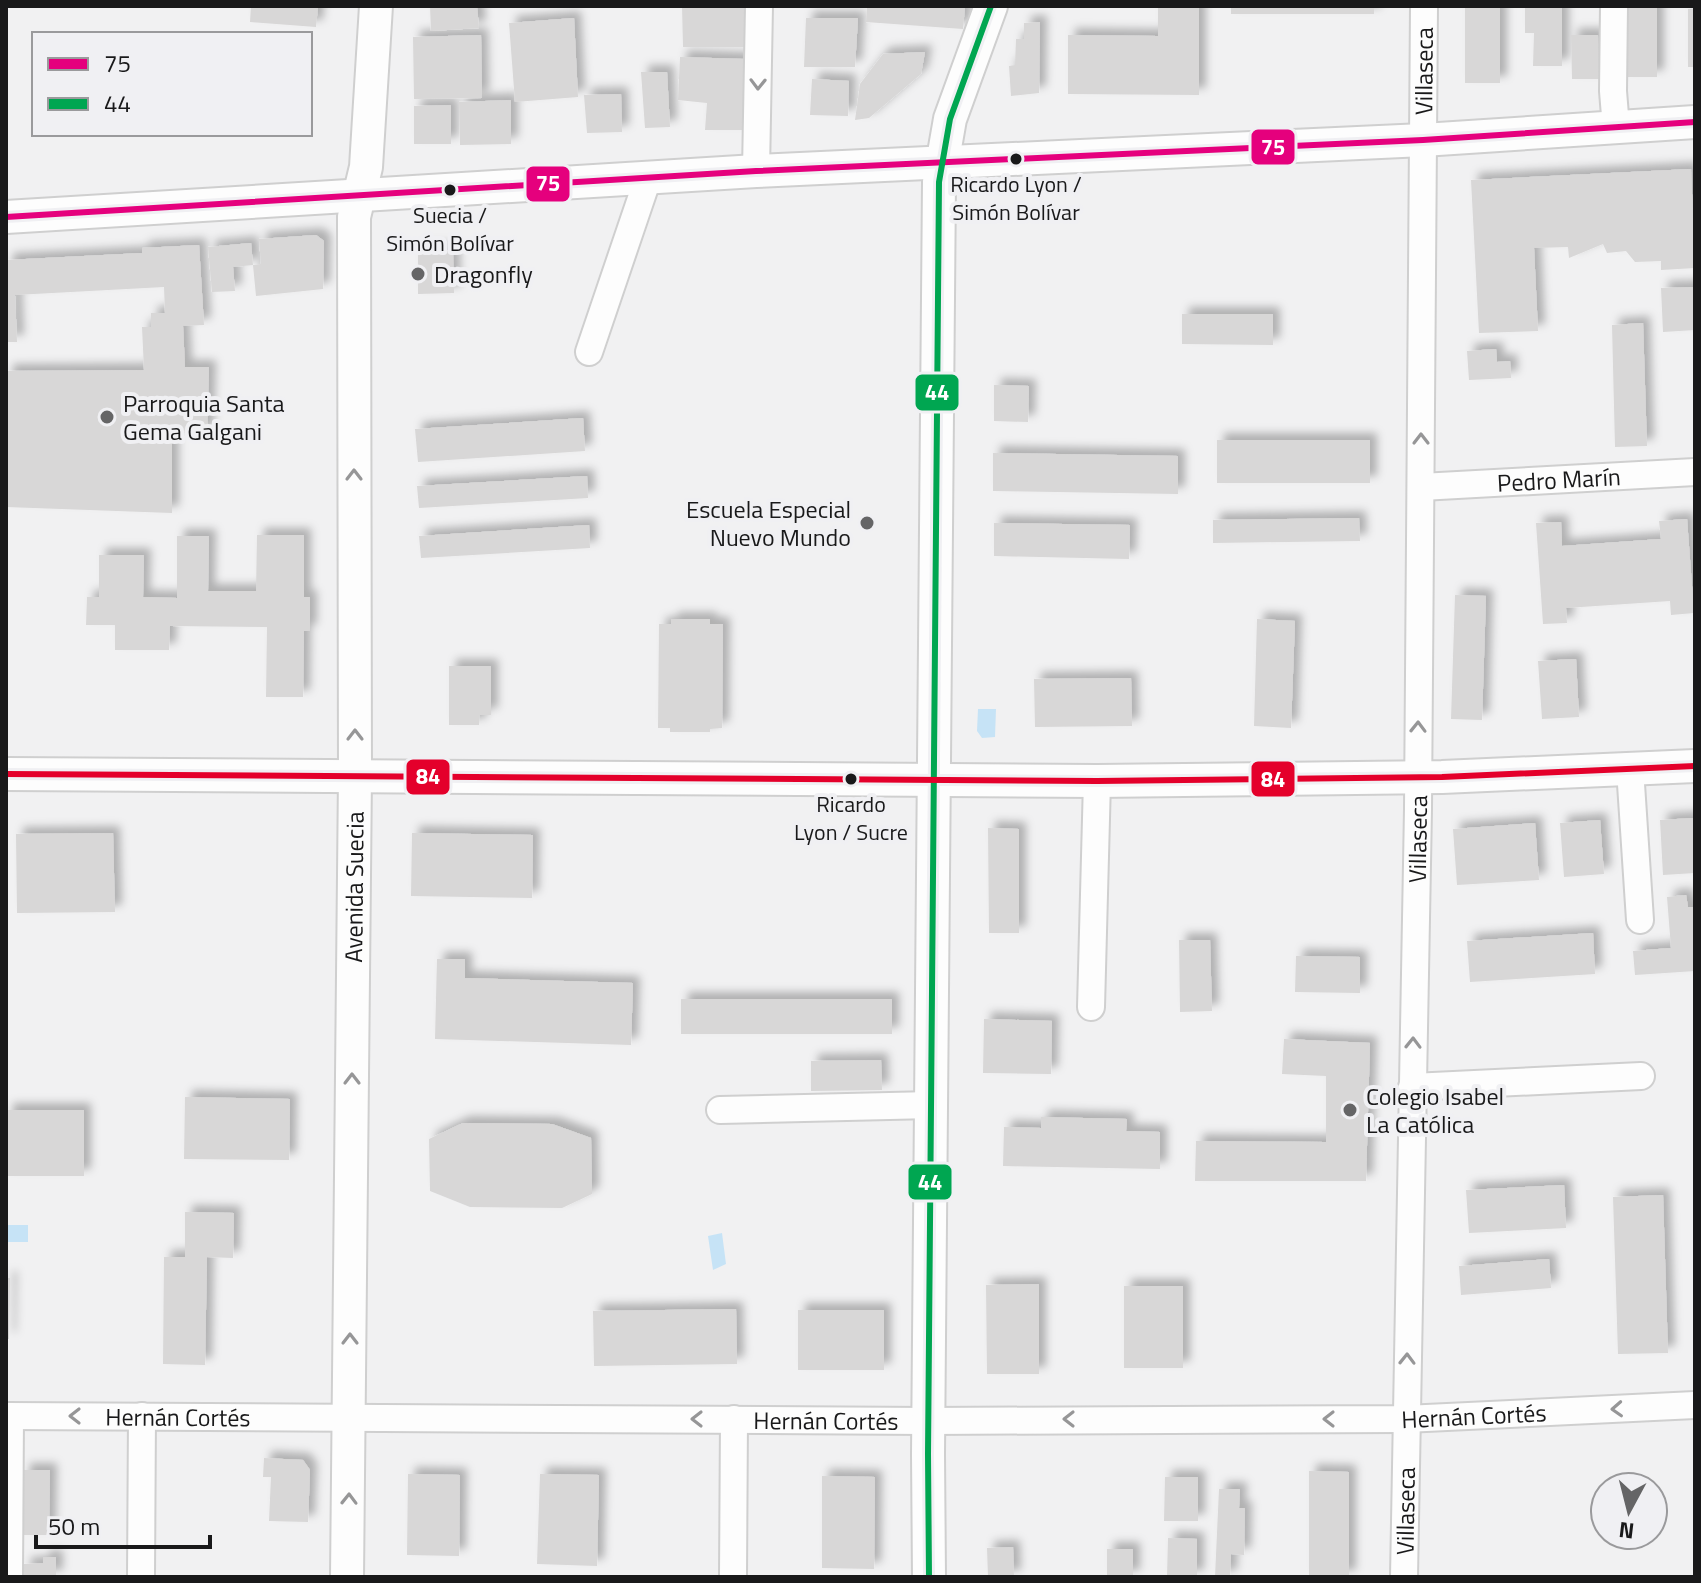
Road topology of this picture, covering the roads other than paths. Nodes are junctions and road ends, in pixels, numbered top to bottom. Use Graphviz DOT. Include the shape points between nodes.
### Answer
graph roads {
  1 [pos="376,6"];
  2 [pos="759,6"];
  3 [pos="991,6"];
  4 [pos="1424,6"];
  5 [pos="1614,6"];
  6 [pos="1695,122"];
  7 [pos="1616,128"];
  8 [pos="1423,140"];
  9 [pos="941,162"];
  10 [pos="756,171"];
  11 [pos="648,178"];
  12 [pos="361,195"];
  13 [pos="6,217"];
  14 [pos="589,352"];
  15 [pos="1695,472"];
  16 [pos="1421,487"];
  17 [pos="1695,766"];
  18 [pos="1630,769"];
  19 [pos="6,774"];
  20 [pos="355,775"];
  21 [pos="1419,778"];
  22 [pos="936,781"];
  23 [pos="1097,781"];
  24 [pos="1640,920"];
  25 [pos="1091,1007"];
  26 [pos="1641,1076"];
  27 [pos="1412,1087"];
  28 [pos="932,1105"];
  29 [pos="720,1110"];
  30 [pos="1695,1405"];
  31 [pos="8,1416"];
  32 [pos="142,1416"];
  33 [pos="349,1417"];
  34 [pos="734,1419"];
  35 [pos="1405,1419"];
  36 [pos="928,1421"];
  37 [pos="9,1577"];
  38 [pos="141,1577"];
  39 [pos="347,1577"];
  40 [pos="733,1577"];
  41 [pos="929,1577"];
  42 [pos="1404,1577"];
  1 -- 12 [label="street, Avenida Suecia"];
  2 -- 10 [label="street, one-way"];
  3 -- 9 [label="street" via="950,119"];
  4 -- 8 [label="street, Villaseca"];
  5 -- 7 [label="street"];
  6 -- 7 [label="street"];
  7 -- 8 [label="street"];
  8 -- 9 [label="street"];
  16 -- 8 [label="street, Villaseca, one-way"];
  9 -- 10 [label="street"];
  9 -- 22 [label="street"];
  10 -- 11 [label="street"];
  11 -- 12 [label="street"];
  11 -- 14 [label="street"];
  12 -- 13 [label="street"];
  20 -- 12 [label="street, Avenida Suecia, one-way" via="354,217"];
  15 -- 16 [label="street, Pedro Marín"];
  21 -- 16 [label="street, Villaseca, one-way"];
  17 -- 18 [label="street"];
  18 -- 21 [label="street"];
  18 -- 24 [label="street"];
  19 -- 20 [label="street"];
  20 -- 22 [label="street"];
  33 -- 20 [label="street, Avenida Suecia, one-way"];
  21 -- 23 [label="street"];
  27 -- 21 [label="street, Villaseca, one-way"];
  22 -- 23 [label="street"];
  22 -- 28 [label="street"];
  23 -- 25 [label="street"];
  26 -- 27 [label="street"];
  35 -- 27 [label="street, Villaseca, one-way"];
  28 -- 29 [label="street"];
  28 -- 36 [label="street"];
  30 -- 35 [label="street, Hernán Cortés, one-way"];
  32 -- 31 [label="street, Hernán Cortés, one-way"];
  31 -- 37 [label="street"];
  32 -- 33 [label="street, Hernán Cortés"];
  32 -- 38 [label="street"];
  34 -- 33 [label="street, Hernán Cortés, one-way"];
  39 -- 33 [label="street, Avenida Suecia, one-way"];
  34 -- 36 [label="street, Hernán Cortés"];
  34 -- 40 [label="street"];
  35 -- 36 [label="street, Hernán Cortés, one-way"];
  35 -- 42 [label="street, Villaseca"];
  36 -- 41 [label="street"];
}
